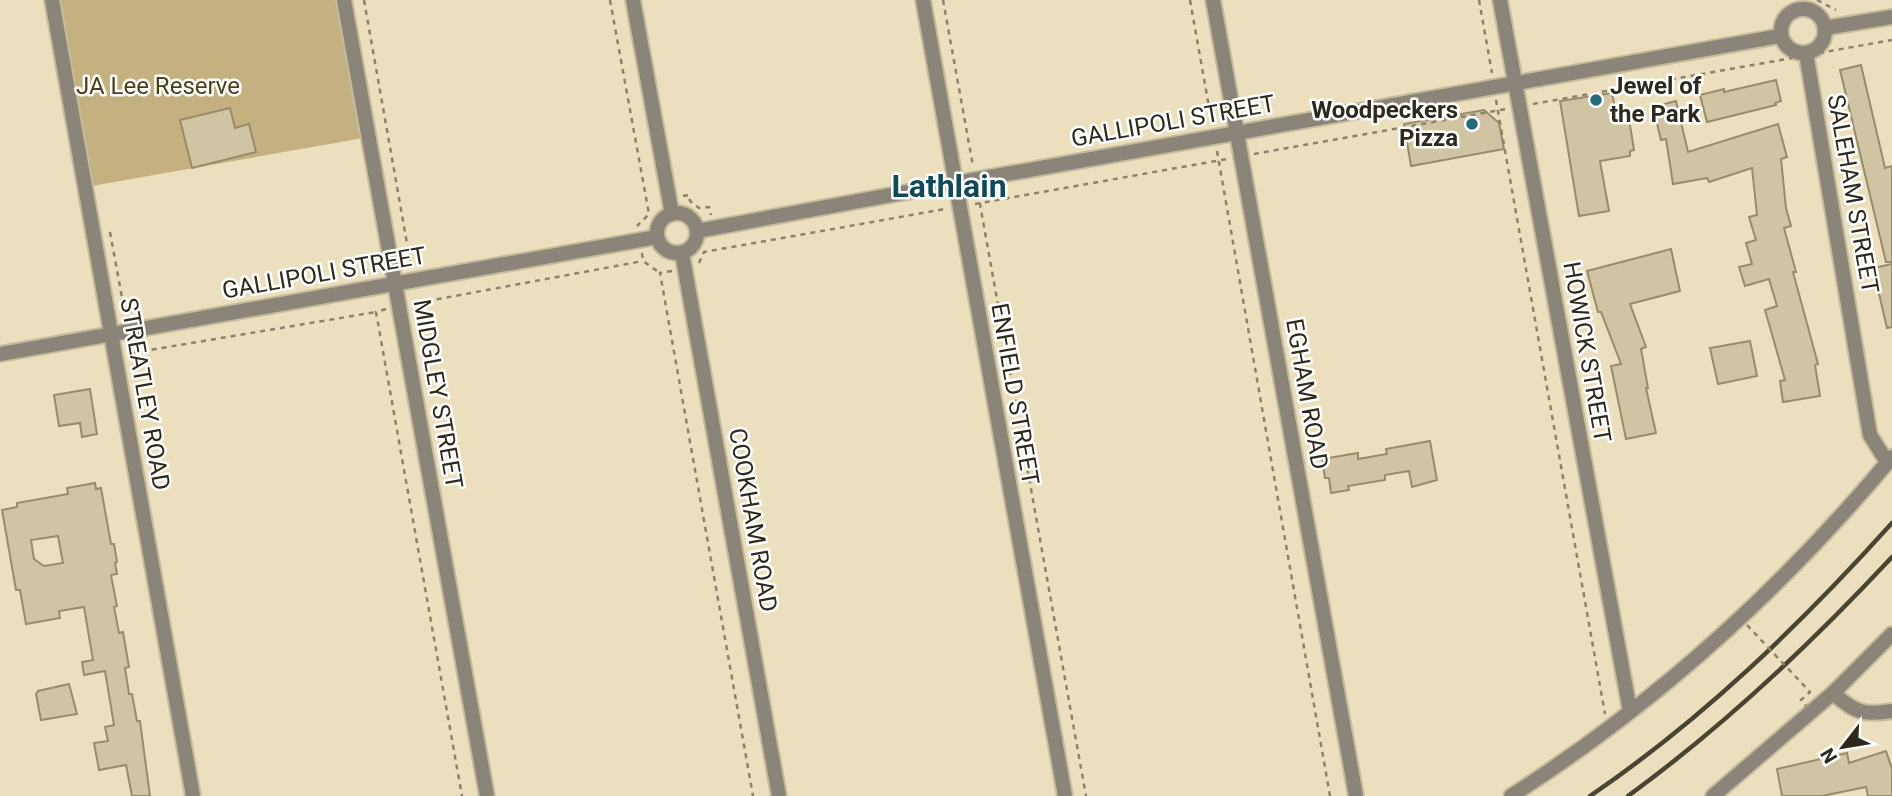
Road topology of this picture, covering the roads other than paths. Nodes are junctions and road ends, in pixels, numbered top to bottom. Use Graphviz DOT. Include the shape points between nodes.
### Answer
graph roads {
  1 [pos="52,0"];
  2 [pos="344,0"];
  3 [pos="634,0"];
  4 [pos="923,0"];
  5 [pos="1213,0"];
  6 [pos="1500,0"];
  7 [pos="1797,4"];
  8 [pos="1892,17"];
  9 [pos="1825,28"];
  10 [pos="1780,36"];
  11 [pos="1806,54"];
  12 [pos="1515,83"];
  13 [pos="1237,133"];
  14 [pos="956,183"];
  15 [pos="672,214"];
  16 [pos="697,232"];
  17 [pos="657,237"];
  18 [pos="682,253"];
  19 [pos="395,282"];
  20 [pos="112,335"];
  21 [pos="0,355"];
  22 [pos="1890,460"];
  23 [pos="1892,634"];
  24 [pos="1833,693"];
  25 [pos="1630,711"];
  26 [pos="1892,712"];
  27 [pos="193,796"];
  28 [pos="487,796"];
  29 [pos="779,796"];
  30 [pos="1065,796"];
  31 [pos="1356,796"];
  32 [pos="1511,796"];
  33 [pos="1713,796"];
  1 -- 20 [label="street, STREATLEY ROAD"];
  2 -- 19 [label="street, MIDGLEY STREET"];
  3 -- 15 [label="street"];
  4 -- 14 [label="street, ENFIELD STREET"];
  5 -- 13 [label="street, EGHAM ROAD"];
  6 -- 12 [label="street, HOWICK STREET"];
  7 -- 9 [label="street" via="1816,12"];
  7 -- 10 [label="street" via="1783,18"];
  8 -- 9 [label="street"];
  9 -- 11 [label="street" via="1821,44"];
  10 -- 11 [label="street" via="1790,49"];
  10 -- 12 [label="street, GALLIPOLI STREET"];
  11 -- 22 [label="street, SALEHAM STREET" via="1870,435"];
  12 -- 13 [label="street, GALLIPOLI STREET"];
  12 -- 25 [label="street, HOWICK STREET"];
  13 -- 14 [label="street, GALLIPOLI STREET"];
  13 -- 31 [label="street, EGHAM ROAD"];
  14 -- 16 [label="street, GALLIPOLI STREET"];
  14 -- 30 [label="street, ENFIELD STREET"];
  15 -- 16 [label="street" via="686,215"];
  15 -- 17 [label="street" via="659,225"];
  16 -- 18 [label="street" via="695,243"];
  17 -- 18 [label="street" via="664,248"];
  17 -- 19 [label="street, GALLIPOLI STREET"];
  18 -- 29 [label="street, COOKHAM ROAD"];
  19 -- 20 [label="street, GALLIPOLI STREET"];
  19 -- 28 [label="street, MIDGLEY STREET"];
  20 -- 21 [label="street, GALLIPOLI STREET"];
  20 -- 27 [label="street, STREATLEY ROAD"];
  22 -- 25 [label="street" via="1839,520 1741,619"];
  23 -- 24 [label="street"];
  24 -- 26 [label="street" via="1857,712"];
  24 -- 33 [label="street"];
  25 -- 32 [label="street"];
}
